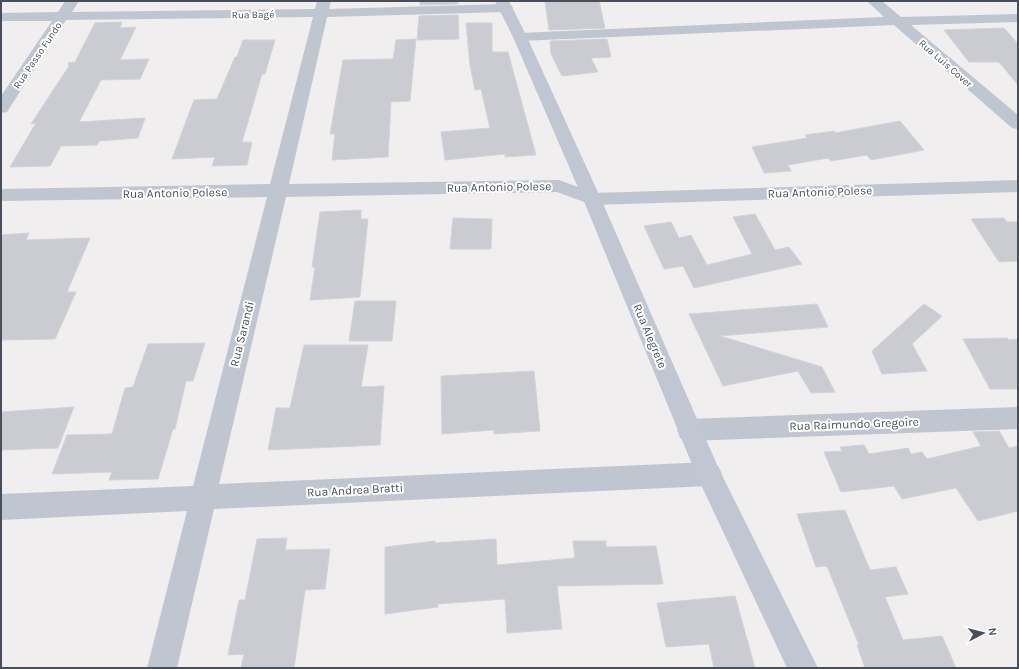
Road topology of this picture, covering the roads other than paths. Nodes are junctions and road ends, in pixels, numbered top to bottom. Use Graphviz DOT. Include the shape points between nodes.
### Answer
graph roads {
  1 [pos="72,1"];
  2 [pos="874,1"];
  3 [pos="504,4"];
  4 [pos="322,7"];
  5 [pos="1,17"];
  6 [pos="62,17"];
  7 [pos="1018,18"];
  8 [pos="897,21"];
  9 [pos="520,37"];
  10 [pos="1,108"];
  11 [pos="1018,124"];
  12 [pos="1018,186"];
  13 [pos="277,191"];
  14 [pos="1,195"];
  15 [pos="592,198"];
  16 [pos="1018,418"];
  17 [pos="689,430"];
  18 [pos="708,474"];
  19 [pos="203,497"];
  20 [pos="1,507"];
  21 [pos="162,668"];
  22 [pos="803,668"];
  1 -- 6 [label="street, Rua Passo Fundo"];
  2 -- 8 [label="street, Rua Luis Cover"];
  3 -- 4 [label="street, Rua Bagé"];
  3 -- 9 [label="street, Rua Alegrete"];
  4 -- 6 [label="street, Rua Bagé"];
  4 -- 13 [label="street, Rua Sarandi"];
  5 -- 6 [label="street, Rua Bagé"];
  6 -- 10 [label="street, Rua Passo Fundo"];
  7 -- 8 [label="street"];
  8 -- 9 [label="street"];
  8 -- 11 [label="street, Rua Luis Cover"];
  9 -- 15 [label="street, Rua Alegrete"];
  12 -- 15 [label="street, Rua Antonio Polese"];
  13 -- 14 [label="street, Rua Antonio Polese"];
  13 -- 15 [label="street, Rua Antonio Polese" via="559,186"];
  13 -- 19 [label="street, Rua Sarandi"];
  15 -- 17 [label="street, Rua Alegrete"];
  16 -- 17 [label="street, Rua Raimundo Gregoire"];
  17 -- 18 [label="street, Rua Alegrete"];
  18 -- 19 [label="street, Rua Andrea Bratti"];
  18 -- 22 [label="street, Rua Alegrete"];
  19 -- 20 [label="street, Rua Andrea Bratti"];
  19 -- 21 [label="street, Rua Sarandi"];
}
